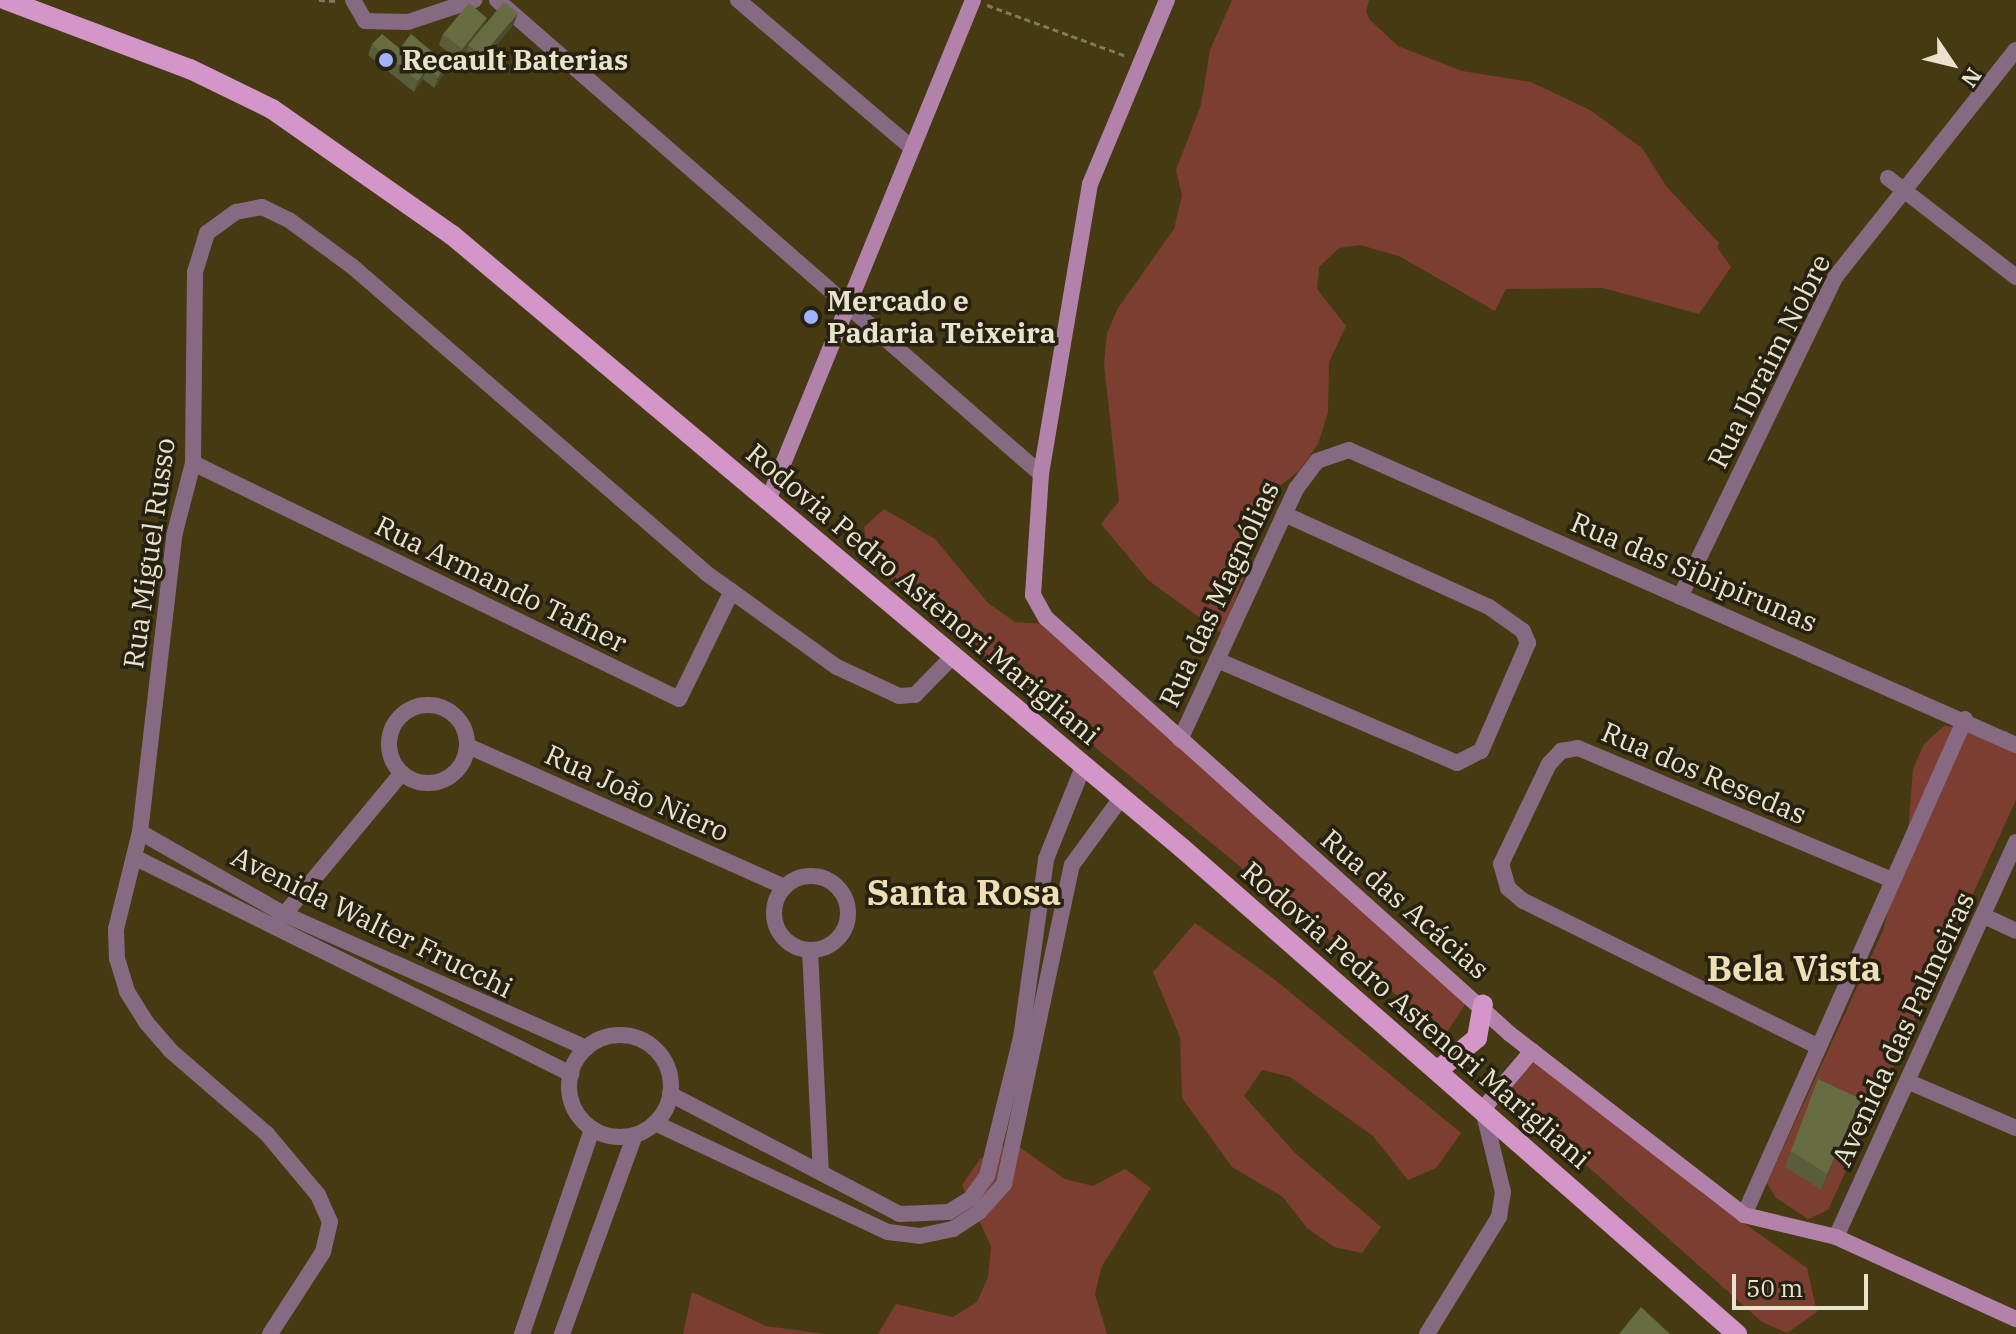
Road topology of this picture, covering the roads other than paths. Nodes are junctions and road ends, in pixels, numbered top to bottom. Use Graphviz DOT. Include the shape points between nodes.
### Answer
graph roads {
  1 [pos="6,0"];
  2 [pos="474,0"];
  3 [pos="497,0"];
  4 [pos="738,0"];
  5 [pos="973,0"];
  6 [pos="1167,0"];
  7 [pos="353,1"];
  8 [pos="2013,59"];
  9 [pos="912,148"];
  10 [pos="1888,178"];
  11 [pos="1905,190"];
  12 [pos="2016,277"];
  13 [pos="852,304"];
  14 [pos="1349,450"];
  15 [pos="193,463"];
  16 [pos="1041,474"];
  17 [pos="769,498"];
  18 [pos="1284,514"];
  19 [pos="732,591"];
  20 [pos="1680,597"];
  21 [pos="953,656"];
  22 [pos="1217,660"];
  23 [pos="1965,719"];
  24 [pos="1180,740"];
  25 [pos="2016,745"];
  26 [pos="468,746"];
  27 [pos="1083,767"];
  28 [pos="401,774"];
  29 [pos="1121,798"];
  30 [pos="140,832"];
  31 [pos="2016,842"];
  32 [pos="136,858"];
  33 [pos="1046,859"];
  34 [pos="1072,865"];
  35 [pos="1892,880"];
  36 [pos="784,887"];
  37 [pos="1984,916"];
  38 [pos="279,920"];
  39 [pos="2016,931"];
  40 [pos="810,950"];
  41 [pos="1483,1005"];
  42 [pos="1819,1047"];
  43 [pos="587,1048"];
  44 [pos="1532,1051"];
  45 [pos="1437,1071"];
  46 [pos="571,1074"];
  47 [pos="1909,1082"];
  48 [pos="670,1094"];
  49 [pos="1483,1109"];
  50 [pos="655,1123"];
  51 [pos="2016,1128"];
  52 [pos="592,1129"];
  53 [pos="635,1135"];
  54 [pos="821,1172"];
  55 [pos="1744,1215"];
  56 [pos="1836,1237"];
  57 [pos="2016,1319"];
  58 [pos="1732,1332"];
  59 [pos="270,1334"];
  60 [pos="522,1334"];
  61 [pos="562,1334"];
  62 [pos="1427,1334"];
  1 -- 17 [label="main road, Rodovia Pedro Astenori Marigliani" via="190,69 272,109 345,155 452,235 579,347"];
  2 -- 7 [label="street" via="408,22 365,21"];
  3 -- 13 [label="street"];
  4 -- 9 [label="street"];
  5 -- 9 [label="street"];
  6 -- 16 [label="street" via="1090,184"];
  8 -- 11 [label="street, Rua Ibraim Nobre"];
  9 -- 13 [label="street"];
  10 -- 11 [label="street"];
  11 -- 12 [label="street"];
  11 -- 20 [label="street, Rua Ibraim Nobre" via="1836,276"];
  13 -- 16 [label="street"];
  13 -- 17 [label="street"];
  14 -- 18 [label="street, Rua das Magnólias" via="1317,461"];
  14 -- 20 [label="street, Rua das Sibipirunas"];
  15 -- 19 [label="street, Rua Armando Tafner" via="679,699"];
  15 -- 19 [label="street, Rua Miguel Russo" via="195,272 207,233 236,212 262,207 289,220 353,267"];
  15 -- 30 [label="street, Rua Miguel Russo" via="174,536"];
  16 -- 24 [label="street, Rua das Acácias" via="1033,595 1046,618"];
  17 -- 21 [label="main road, Rodovia Pedro Astenori Marigliani"];
  18 -- 22 [label="street, Rua das Magnólias"];
  18 -- 22 [label="street" via="1489,607 1523,631 1528,643 1481,751 1457,763"];
  19 -- 21 [label="street, Rua Miguel Russo" via="837,667 899,696 915,695 928,686"];
  20 -- 23 [label="street, Rua das Sibipirunas"];
  21 -- 27 [label="main road, Rodovia Pedro Astenori Marigliani"];
  22 -- 24 [label="street, Rua das Magnólias"];
  23 -- 25 [label="street, Rua das Sibipirunas"];
  23 -- 35 [label="street"];
  24 -- 41 [label="street, Rua das Acácias"];
  26 -- 28 [label="street" via="461,766 448,778 424,784"];
  26 -- 28 [label="street" via="454,714 429,704 415,707 403,713 389,737 389,750"];
  26 -- 36 [label="street, Rua João Niero"];
  27 -- 29 [label="main road, Rodovia Pedro Astenori Marigliani"];
  27 -- 33 [label="street"];
  28 -- 38 [label="street"];
  29 -- 34 [label="street"];
  29 -- 45 [label="main road, Rodovia Pedro Astenori Marigliani"];
  30 -- 32 [label="street, Rua Miguel Russo"];
  30 -- 38 [label="street, Avenida Walter Frucchi"];
  31 -- 37 [label="street, Avenida das Palmeiras"];
  32 -- 38 [label="street, Avenida Walter Frucchi"];
  32 -- 59 [label="street, Rua Miguel Russo" via="116,929 117,959 127,991 171,1051 267,1134 318,1195 330,1222 323,1252"];
  33 -- 34 [label="street"];
  33 -- 54 [label="street" via="1021,1038 987,1176 971,1198 949,1212 900,1214"];
  34 -- 50 [label="street" via="1004,1184 966,1221 920,1236 888,1232"];
  35 -- 42 [label="street"];
  35 -- 42 [label="street, Rua dos Resedas" via="1578,748 1561,751 1549,764 1501,864 1508,888 1523,901"];
  36 -- 40 [label="street" via="777,897 778,929 792,945"];
  36 -- 40 [label="street" via="818,876 846,898 842,934 833,943"];
  37 -- 39 [label="street"];
  37 -- 47 [label="street, Avenida das Palmeiras"];
  38 -- 43 [label="street, Avenida Walter Frucchi"];
  38 -- 46 [label="street, Avenida Walter Frucchi"];
  40 -- 54 [label="street"];
  41 -- 44 [label="street, Rua das Acácias"];
  41 -- 45 [label="main road" via="1477,1038 1464,1054"];
  42 -- 55 [label="street"];
  43 -- 46 [label="street"];
  43 -- 48 [label="street" via="612,1036 650,1045 666,1063"];
  44 -- 49 [label="street"];
  44 -- 55 [label="street, Rua das Acácias"];
  45 -- 49 [label="main road, Rodovia Pedro Astenori Marigliani"];
  46 -- 52 [label="street" via="573,1105"];
  47 -- 51 [label="street"];
  47 -- 56 [label="street, Avenida das Palmeiras"];
  48 -- 50 [label="street"];
  48 -- 54 [label="street"];
  49 -- 58 [label="main road, Rodovia Pedro Astenori Marigliani"];
  49 -- 62 [label="street" via="1503,1192 1499,1217"];
  50 -- 53 [label="street"];
  52 -- 53 [label="street" via="606,1136"];
  52 -- 60 [label="street"];
  53 -- 61 [label="street"];
  55 -- 56 [label="street"];
  56 -- 57 [label="street"];
}
